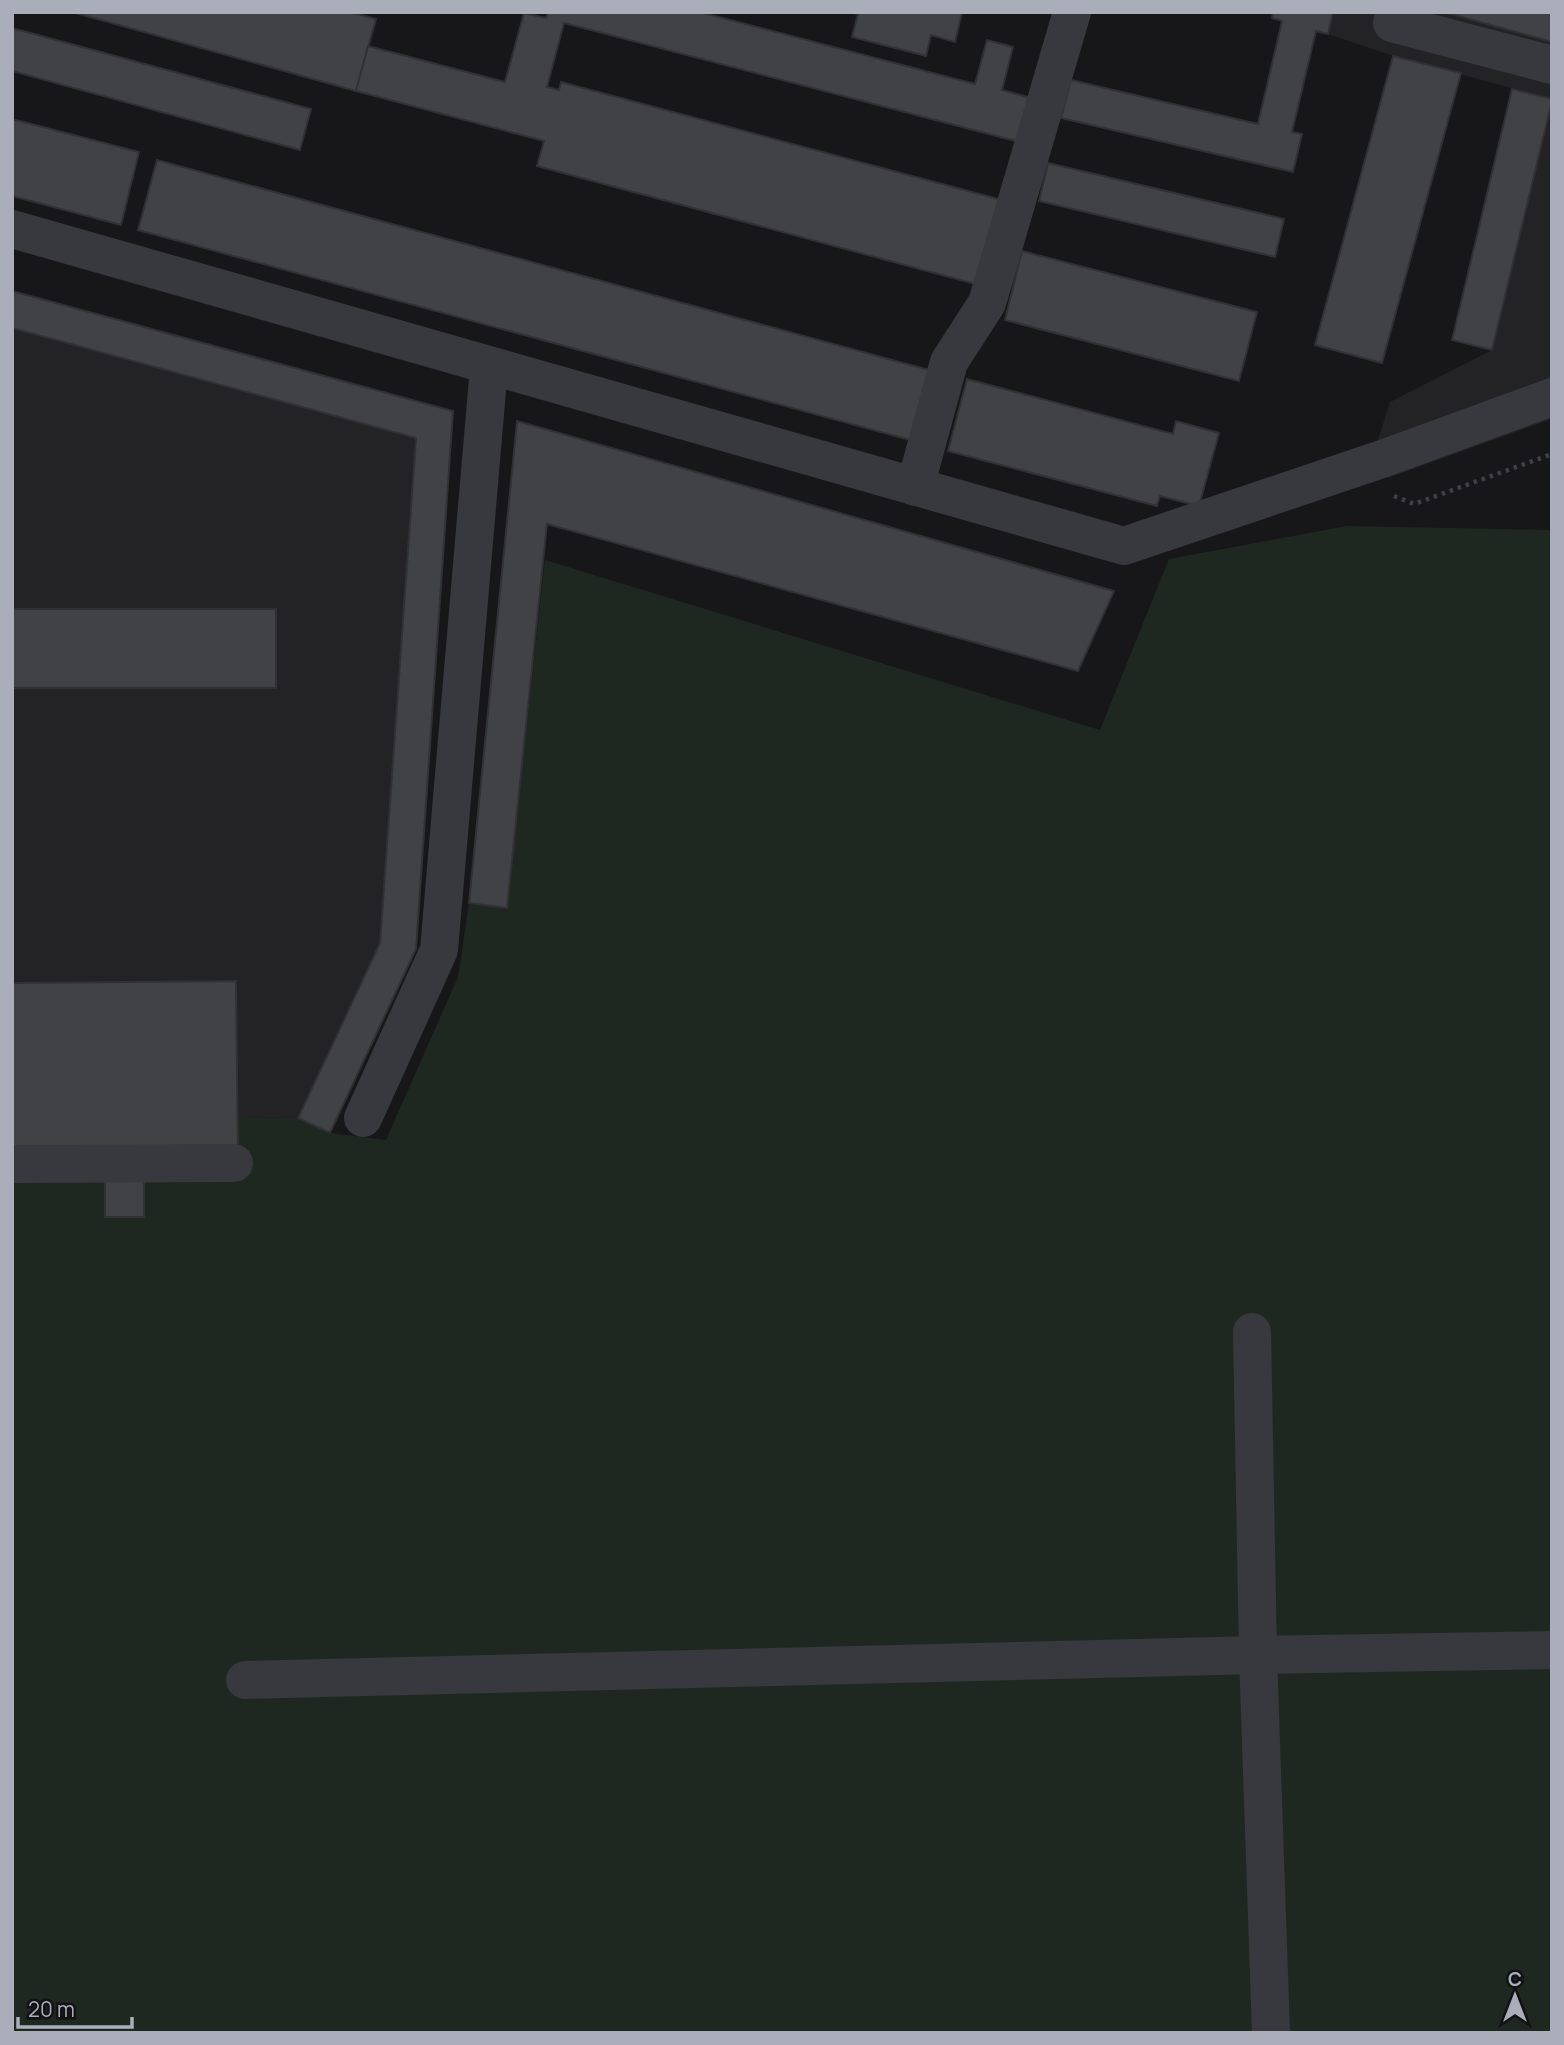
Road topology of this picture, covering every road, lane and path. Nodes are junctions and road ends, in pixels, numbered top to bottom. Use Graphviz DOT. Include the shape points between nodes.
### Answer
graph roads {
  1 [pos="1072,12"];
  2 [pos="1395,12"];
  3 [pos="1552,65"];
  4 [pos="12,229"];
  5 [pos="489,367"];
  6 [pos="1552,397"];
  7 [pos="1552,454"];
  8 [pos="1337,475"];
  9 [pos="915,487"];
  10 [pos="363,1118"];
  11 [pos="234,1163"];
  12 [pos="12,1164"];
  13 [pos="1252,1332"];
  14 [pos="1552,1650"];
  15 [pos="1258,1655"];
  16 [pos="245,1680"];
  17 [pos="1271,2033"];
  1 -- 9 [label="lane" via="987,303 949,362"];
  2 -- 3 [label="lane" via="1392,23"];
  4 -- 5 [label="lane"];
  5 -- 9 [label="lane"];
  5 -- 10 [label="lane" via="439,950"];
  6 -- 8 [label="lane"];
  7 -- 8 [label="path" via="1414,504"];
  8 -- 9 [label="lane" via="1124,546"];
  11 -- 12 [label="lane"];
  13 -- 15 [label="lane"];
  14 -- 15 [label="lane"];
  15 -- 16 [label="lane"];
  15 -- 17 [label="lane"];
}
